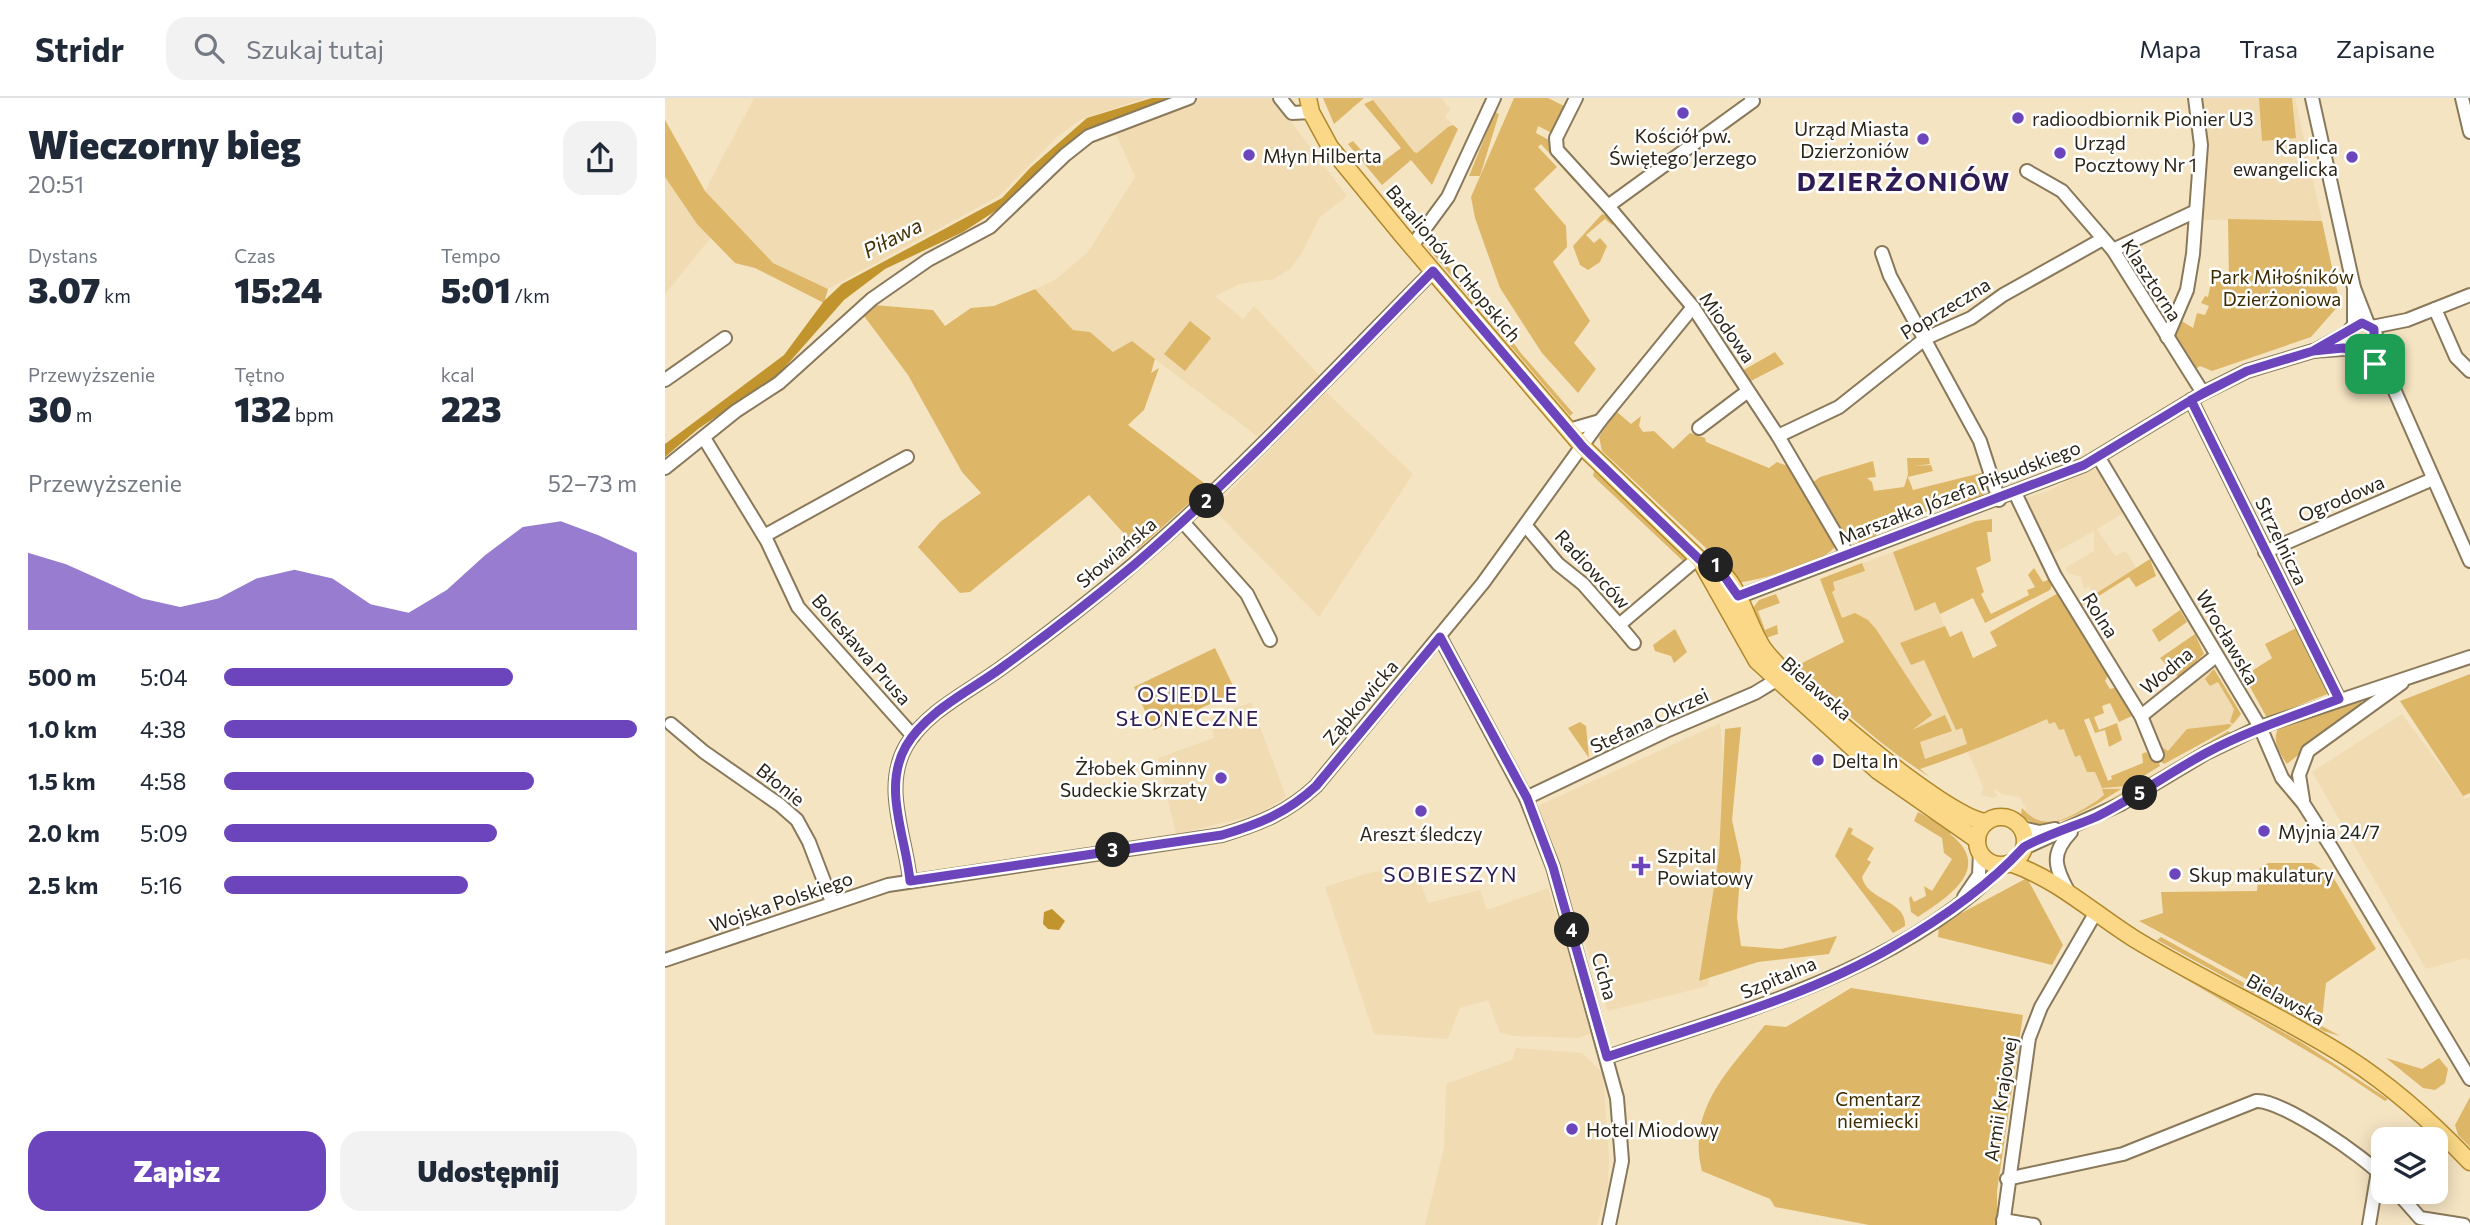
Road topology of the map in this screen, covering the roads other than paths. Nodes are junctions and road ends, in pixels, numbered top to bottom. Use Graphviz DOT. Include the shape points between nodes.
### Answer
graph roads {
  1 [pos="1189,98"];
  2 [pos="1280,98"];
  3 [pos="1494,98"];
  4 [pos="1576,98"];
  5 [pos="2195,98"];
  6 [pos="2312,98"];
  7 [pos="2462,98"];
  8 [pos="1752,100"];
  9 [pos="1310,105"];
  10 [pos="2470,132"];
  11 [pos="2027,170"];
  12 [pos="1608,206"];
  13 [pos="2194,212"];
  14 [pos="2101,240"];
  15 [pos="1412,246"];
  16 [pos="2113,250"];
  17 [pos="1882,253"];
  18 [pos="1433,271"];
  19 [pos="2354,288"];
  20 [pos="2470,295"];
  21 [pos="1693,307"];
  22 [pos="2435,309"];
  23 [pos="2407,320"];
  24 [pos="2370,325"];
  25 [pos="2351,329"];
  26 [pos="2167,337"];
  27 [pos="725,338"];
  28 [pos="1926,338"];
  29 [pos="2375,343"];
  30 [pos="2357,349"];
  31 [pos="2313,351"];
  32 [pos="2470,370"];
  33 [pos="665,380"];
  34 [pos="2388,380"];
  35 [pos="1748,391"];
  36 [pos="2203,393"];
  37 [pos="2191,400"];
  38 [pos="1601,421"];
  39 [pos="1699,428"];
  40 [pos="1569,430"];
  41 [pos="1778,436"];
  42 [pos="704,438"];
  43 [pos="1583,447"];
  44 [pos="907,457"];
  45 [pos="2099,458"];
  46 [pos="665,468"];
  47 [pos="2433,479"];
  48 [pos="2015,494"];
  49 [pos="1999,500"];
  50 [pos="1182,522"];
  51 [pos="1526,526"];
  52 [pos="765,536"];
  53 [pos="2265,552"];
  54 [pos="1848,555"];
  55 [pos="1699,559"];
  56 [pos="2470,561"];
  57 [pos="1732,599"];
  58 [pos="1619,625"];
  59 [pos="1440,637"];
  60 [pos="1271,640"];
  61 [pos="1634,643"];
  62 [pos="2470,649"];
  63 [pos="2216,656"];
  64 [pos="2470,657"];
  65 [pos="2441,664"];
  66 [pos="2417,673"];
  67 [pos="1781,677"];
  68 [pos="2339,699"];
  69 [pos="2141,716"];
  70 [pos="671,724"];
  71 [pos="2260,727"];
  72 [pos="1843,732"];
  73 [pos="912,736"];
  74 [pos="2157,755"];
  75 [pos="1527,798"];
  76 [pos="2303,803"];
  77 [pos="1986,822"];
  78 [pos="2079,824"];
  79 [pos="2021,828"];
  80 [pos="1979,847"];
  81 [pos="2015,856"];
  82 [pos="910,881"];
  83 [pos="2068,891"];
  84 [pos="832,902"];
  85 [pos="1953,908"];
  86 [pos="2096,912"];
  87 [pos="665,960"];
  88 [pos="1607,1057"];
  89 [pos="2470,1079"];
  90 [pos="2470,1162"];
  91 [pos="2371,1165"];
  92 [pos="2007,1179"];
  93 [pos="2374,1204"];
  94 [pos="2408,1204"];
  95 [pos="2003,1222"];
  96 [pos="1609,1225"];
  97 [pos="2034,1225"];
  98 [pos="2369,1225"];
  99 [pos="2463,1225"];
  1 -- 42 [label="street" via="1089,136 990,227 929,260 872,299 779,383"];
  2 -- 9 [label="street" via="1292,113"];
  3 -- 15 [label="street" via="1448,197"];
  4 -- 12 [label="street, Miodowa" via="1556,138 1556,150"];
  5 -- 13 [label="street" via="2200,145"];
  6 -- 19 [label="street"];
  7 -- 10 [label="street"];
  8 -- 12 [label="street"];
  9 -- 15 [label="main road, Batalionów Chłopskich" via="1330,147"];
  11 -- 14 [label="street, Klasztorna" via="2062,191"];
  12 -- 21 [label="street, Miodowa"];
  13 -- 16 [label="street"];
  13 -- 26 [label="street" via="2186,290"];
  14 -- 16 [label="street, Klasztorna"];
  14 -- 28 [label="street, Poprzeczna" via="1971,318"];
  15 -- 18 [label="main road, Batalionów Chłopskich"];
  16 -- 26 [label="street, Klasztorna"];
  17 -- 28 [label="street" via="1889,276"];
  18 -- 40 [label="main road, Batalionów Chłopskich"];
  18 -- 50 [label="street, Słowiańska" via="1241,468"];
  19 -- 24 [label="street"];
  19 -- 25 [label="street"];
  20 -- 22 [label="street"];
  21 -- 35 [label="street, Miodowa"];
  21 -- 38 [label="street, Ząbkowicka"];
  22 -- 23 [label="street"];
  22 -- 32 [label="street" via="2456,357"];
  23 -- 24 [label="street"];
  23 -- 29 [label="street"];
  24 -- 25 [label="street"];
  24 -- 29 [label="street"];
  25 -- 30 [label="street" via="2349,340"];
  25 -- 31 [label="street, Marszałka Józefa Piłsudskiego"];
  26 -- 36 [label="street, Klasztorna"];
  27 -- 33 [label="street"];
  28 -- 41 [label="street, Poprzeczna" via="1839,407"];
  28 -- 49 [label="street" via="1934,361 1980,441"];
  29 -- 30 [label="street"];
  29 -- 34 [label="street"];
  30 -- 31 [label="street, Marszałka Józefa Piłsudskiego"];
  30 -- 34 [label="street"];
  31 -- 36 [label="street, Marszałka Józefa Piłsudskiego" via="2247,371"];
  34 -- 47 [label="street"];
  35 -- 39 [label="street"];
  35 -- 41 [label="street, Miodowa"];
  36 -- 37 [label="street, Marszałka Józefa Piłsudskiego"];
  37 -- 45 [label="street, Marszałka Józefa Piłsudskiego"];
  37 -- 53 [label="street, Strzelnicza"];
  38 -- 40 [label="street"];
  38 -- 43 [label="street, Ząbkowicka"];
  40 -- 43 [label="main road, Batalionów Chłopskich"];
  41 -- 54 [label="street, Miodowa"];
  42 -- 46 [label="street"];
  42 -- 52 [label="street, Bolesława Prusa"];
  43 -- 51 [label="street, Ząbkowicka"];
  43 -- 55 [label="main road, Bielawska"];
  44 -- 52 [label="street"];
  45 -- 48 [label="street, Marszałka Józefa Piłsudskiego"];
  45 -- 63 [label="street, Wrocławska"];
  47 -- 53 [label="street, Ogrodowa"];
  47 -- 56 [label="street"];
  48 -- 49 [label="street, Marszałka Józefa Piłsudskiego"];
  48 -- 69 [label="street, Rolna" via="2055,576"];
  49 -- 54 [label="street, Marszałka Józefa Piłsudskiego"];
  50 -- 60 [label="street" via="1247,594"];
  50 -- 73 [label="street, Słowiańska" via="1116,580"];
  51 -- 58 [label="street, Radiowców"];
  51 -- 59 [label="street, Ząbkowicka"];
  52 -- 73 [label="street, Bolesława Prusa" via="798,607"];
  53 -- 68 [label="street, Strzelnicza"];
  54 -- 57 [label="street, Marszałka Józefa Piłsudskiego"];
  55 -- 57 [label="main road, Bielawska"];
  55 -- 58 [label="street, Radiowców"];
  57 -- 67 [label="main road, Bielawska"];
  58 -- 61 [label="street"];
  59 -- 75 [label="street, Cicha"];
  59 -- 82 [label="street, Ząbkowicka" via="1316,786 1272,819 1222,835"];
  62 -- 65 [label="street"];
  63 -- 69 [label="street, Wodna"];
  63 -- 71 [label="street, Wrocławska"];
  64 -- 65 [label="street"];
  65 -- 66 [label="street"];
  66 -- 68 [label="street"];
  66 -- 76 [label="street, Wrocławska" via="2308,751 2299,775"];
  67 -- 72 [label="main road, Bielawska"];
  67 -- 75 [label="street, Stefana Okrzei"];
  68 -- 71 [label="street"];
  69 -- 74 [label="street, Rolna"];
  70 -- 84 [label="street, Błonie" via="797,820"];
  71 -- 76 [label="street, Wrocławska" via="2282,778"];
  71 -- 78 [label="street"];
  72 -- 77 [label="main road, Bielawska" via="1963,816"];
  72 -- 80 [label="main road, Bielawska" via="1878,771"];
  73 -- 82 [label="street, Słowiańska" via="900,761 895,789"];
  75 -- 88 [label="street, Cicha" via="1553,867"];
  76 -- 89 [label="street, Wrocławska"];
  77 -- 79 [label="main road" via="2005,817"];
  77 -- 80 [label="main road"];
  78 -- 79 [label="street" via="2040,832"];
  78 -- 81 [label="street"];
  78 -- 83 [label="street" via="2055,855 2056,869"];
  79 -- 81 [label="main road"];
  80 -- 81 [label="main road" via="1990,862"];
  80 -- 85 [label="street, Szpitalna" via="1979,874"];
  81 -- 83 [label="main road, Bielawska"];
  81 -- 85 [label="street, Szpitalna" via="1975,895"];
  82 -- 84 [label="street, Wojska Polskiego"];
  83 -- 86 [label="main road, Bielawska"];
  84 -- 87 [label="street, Wojska Polskiego"];
  85 -- 88 [label="street, Szpitalna" via="1893,947 1765,1006"];
  86 -- 90 [label="main road, Bielawska" via="2134,939 2348,1059 2430,1121"];
  86 -- 92 [label="street, Armii Krajowej" via="2034,1020"];
  88 -- 96 [label="street, Cicha" via="1617,1098 1622,1161"];
  91 -- 92 [label="street" via="2286,1108 2265,1100 2123,1154"];
  92 -- 95 [label="street, Armii Krajowej"];
  93 -- 98 [label="street"];
  94 -- 99 [label="street" via="2420,1218"];
  95 -- 97 [label="street"];
}
